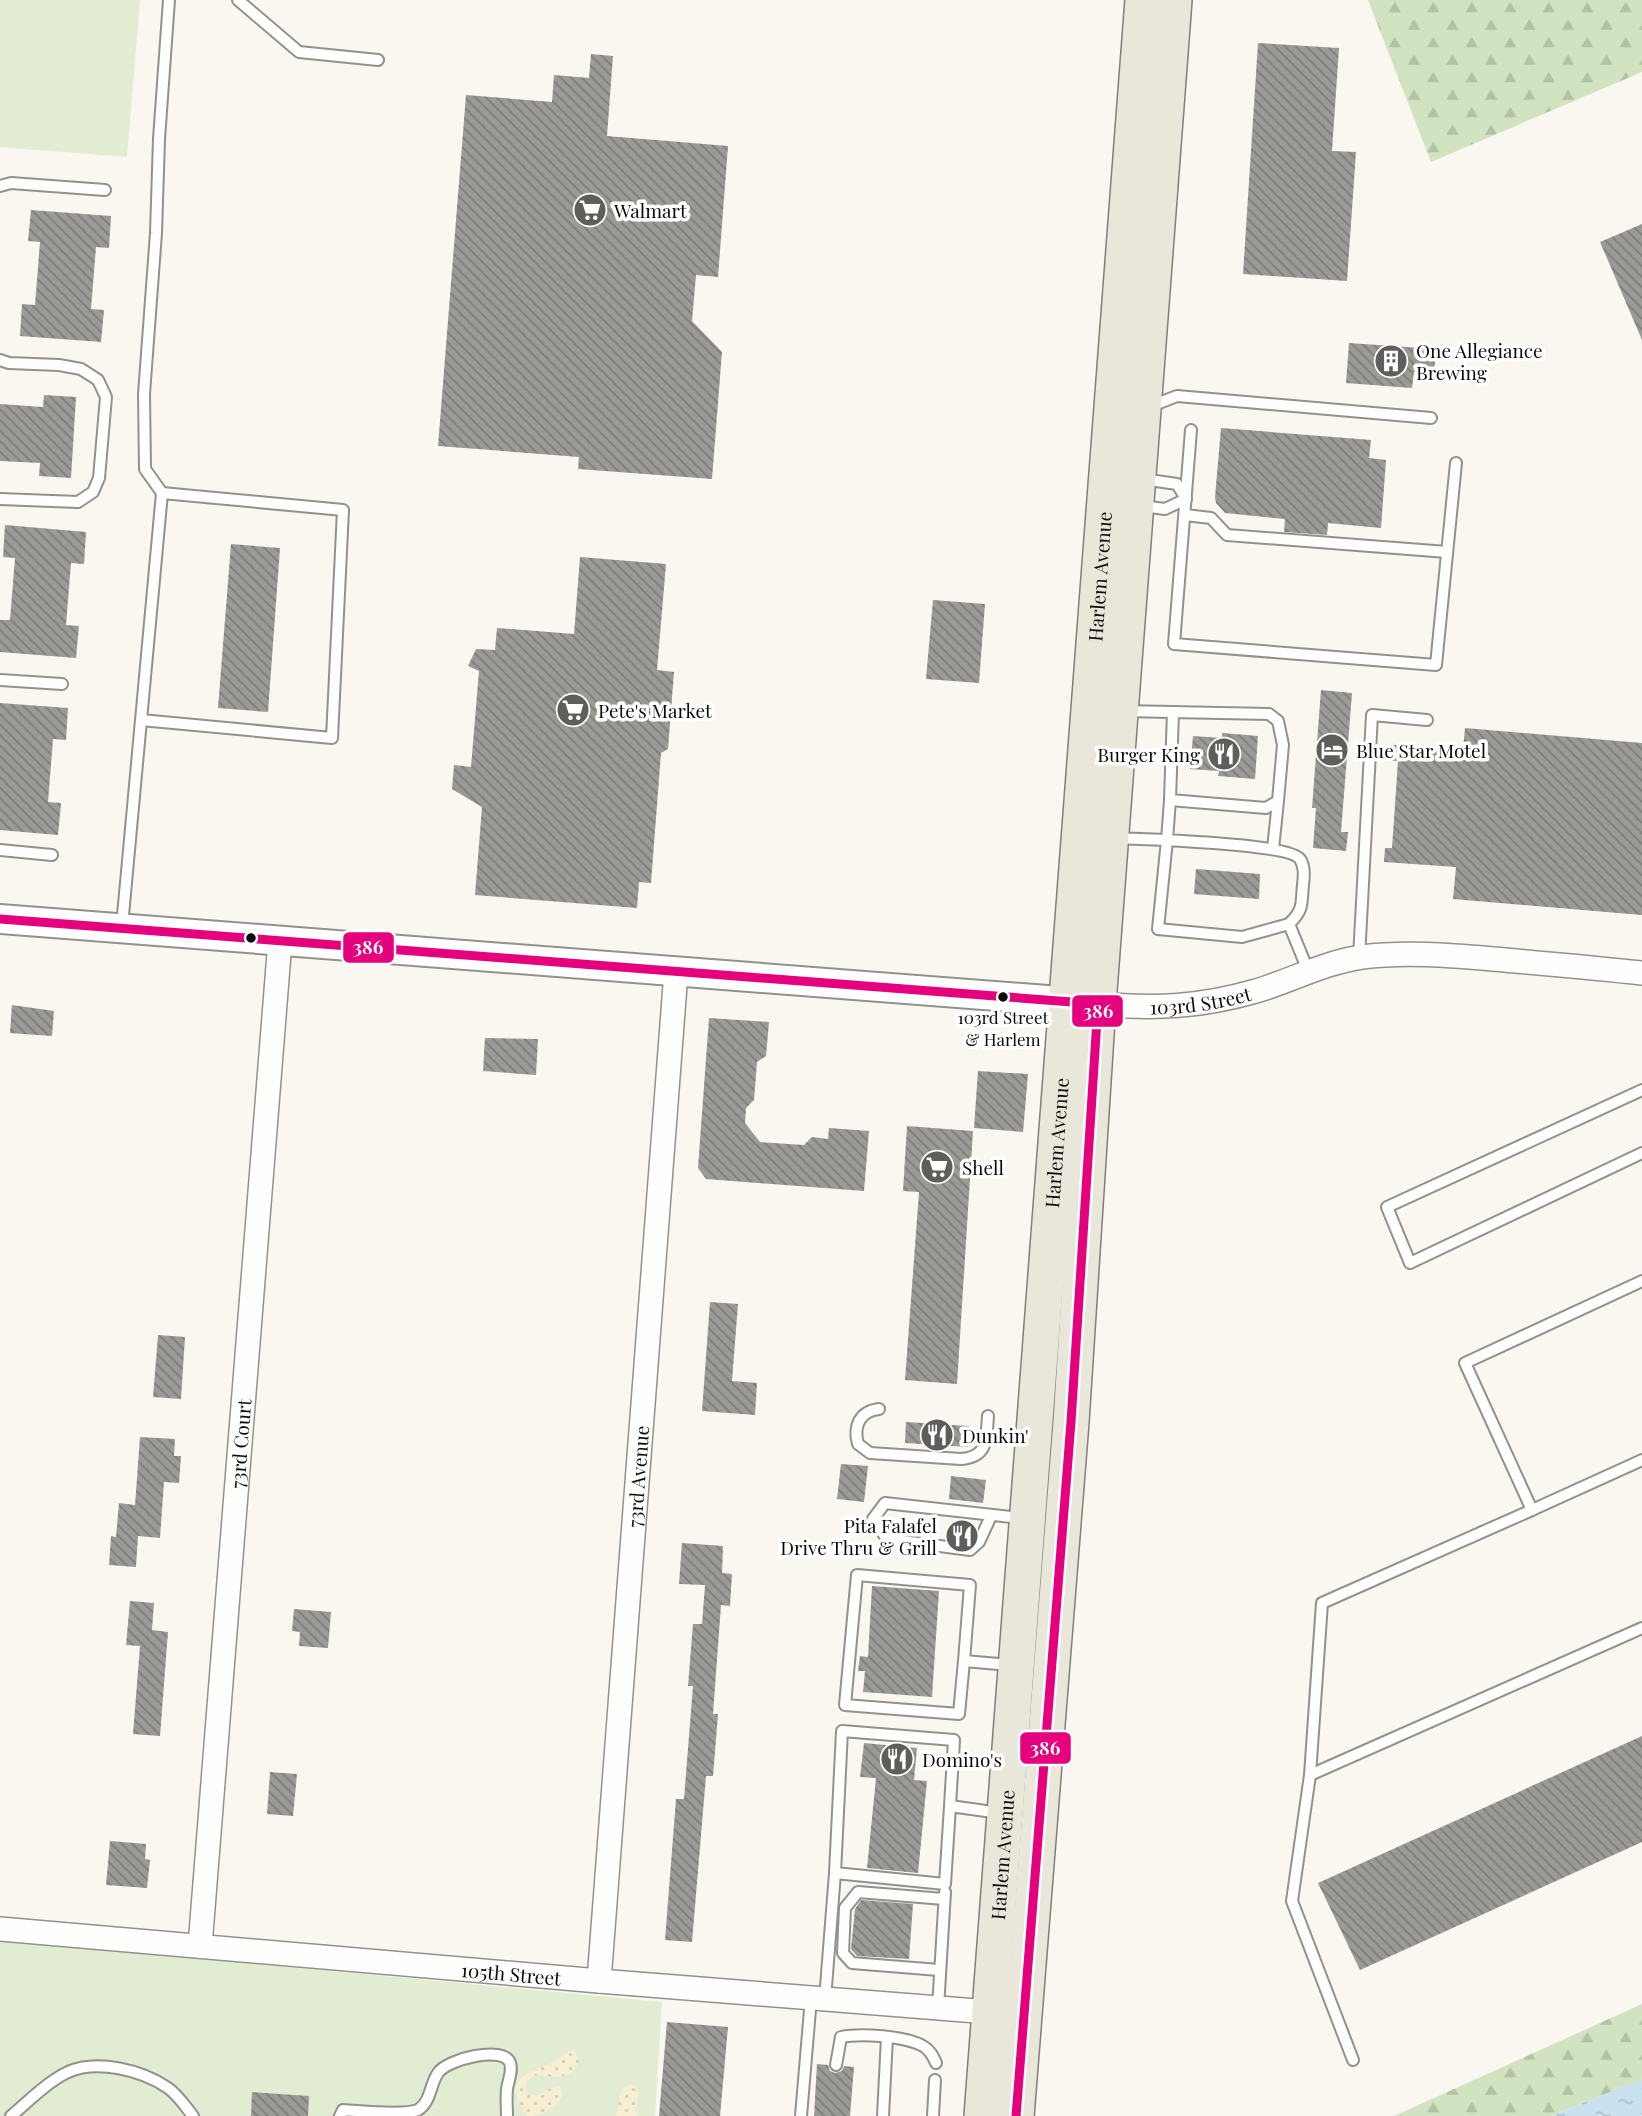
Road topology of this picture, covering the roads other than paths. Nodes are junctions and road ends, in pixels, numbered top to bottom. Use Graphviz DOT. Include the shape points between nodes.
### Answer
graph roads {
  1 [pos="169,0"];
  2 [pos="238,0"];
  3 [pos="1143,0"];
  4 [pos="1174,0"];
  5 [pos="379,60"];
  6 [pos="0,186"];
  7 [pos="105,190"];
  8 [pos="0,360"];
  9 [pos="1153,379"];
  10 [pos="1177,396"];
  11 [pos="1142,418"];
  12 [pos="1431,418"];
  13 [pos="1191,430"];
  14 [pos="1456,463"];
  15 [pos="1137,492"];
  16 [pos="162,493"];
  17 [pos="0,499"];
  18 [pos="1186,499"];
  19 [pos="1185,515"];
  20 [pos="1447,552"];
  21 [pos="0,680"];
  22 [pos="62,684"];
  23 [pos="1120,711"];
  24 [pos="1173,712"];
  25 [pos="141,720"];
  26 [pos="1427,720"];
  27 [pos="1170,800"];
  28 [pos="1278,801"];
  29 [pos="1111,838"];
  30 [pos="1167,840"];
  31 [pos="1273,849"];
  32 [pos="0,850"];
  33 [pos="52,855"];
  34 [pos="0,919"];
  35 [pos="1289,924"];
  36 [pos="122,929"];
  37 [pos="280,941"];
  38 [pos="1359,958"];
  39 [pos="676,972"];
  40 [pos="1309,973"];
  41 [pos="1642,973"];
  42 [pos="1083,1003"];
  43 [pos="1642,1090"];
  44 [pos="1642,1153"];
  45 [pos="1642,1281"];
  46 [pos="879,1409"];
  47 [pos="988,1416"];
  48 [pos="1642,1460"];
  49 [pos="1532,1510"];
  50 [pos="991,1516"];
  51 [pos="1028,1519"];
  52 [pos="1642,1628"];
  53 [pos="964,1661"];
  54 [pos="1016,1665"];
  55 [pos="1310,1775"];
  56 [pos="950,1806"];
  57 [pos="1005,1813"];
  58 [pos="835,1873"];
  59 [pos="945,1884"];
  60 [pos="834,1890"];
  61 [pos="858,1892"];
  62 [pos="944,1899"];
  63 [pos="0,1928"];
  64 [pos="200,1946"];
  65 [pos="940,1970"];
  66 [pos="599,1981"];
  67 [pos="818,1998"];
  68 [pos="938,2008"];
  69 [pos="1007,2013"];
  70 [pos="887,2037"];
  71 [pos="1353,2060"];
  72 [pos="936,2063"];
  73 [pos="836,2065"];
  74 [pos="935,2080"];
  75 [pos="183,2110"];
  76 [pos="11,2116"];
  77 [pos="193,2116"];
  78 [pos="340,2116"];
  79 [pos="508,2116"];
  80 [pos="801,2116"];
  81 [pos="883,2116"];
  82 [pos="933,2116"];
  83 [pos="982,2116"];
  84 [pos="1016,2116"];
  1 -- 16 [label="lane" via="144,394 145,469"];
  2 -- 5 [label="lane" via="299,52"];
  3 -- 42 [label="main road, Harlem Avenue"];
  4 -- 9 [label="main road, Harlem Avenue"];
  6 -- 7 [label="lane"];
  8 -- 17 [label="lane" via="81,369 98,380 106,397 99,478 93,492 78,502"];
  9 -- 10 [label="lane"];
  9 -- 11 [label="main road, Harlem Avenue"];
  10 -- 11 [label="lane" via="1159,403"];
  10 -- 12 [label="lane"];
  11 -- 15 [label="main road, Harlem Avenue"];
  13 -- 18 [label="lane"];
  14 -- 20 [label="lane"];
  15 -- 18 [label="lane" via="1165,509"];
  15 -- 18 [label="lane" via="1177,484"];
  15 -- 23 [label="main road, Harlem Avenue"];
  16 -- 25 [label="lane"];
  16 -- 25 [label="lane" via="343,510 332,738"];
  18 -- 19 [label="lane"];
  19 -- 20 [label="lane" via="1210,518 1227,535"];
  19 -- 20 [label="lane" via="1174,644 1436,666"];
  21 -- 22 [label="lane"];
  23 -- 24 [label="lane"];
  23 -- 29 [label="main road, Harlem Avenue"];
  24 -- 27 [label="lane"];
  24 -- 28 [label="lane" via="1269,714 1278,721 1283,745"];
  25 -- 36 [label="lane"];
  26 -- 38 [label="lane" via="1372,715"];
  27 -- 28 [label="lane" via="1266,808"];
  27 -- 30 [label="lane"];
  28 -- 31 [label="lane"];
  29 -- 30 [label="lane"];
  29 -- 42 [label="main road, Harlem Avenue"];
  30 -- 31 [label="lane"];
  30 -- 35 [label="lane" via="1158,929 1242,937"];
  31 -- 35 [label="lane" via="1293,853 1304,870 1300,912"];
  32 -- 33 [label="lane"];
  34 -- 36 [label="street, 103rd Street"];
  35 -- 40 [label="lane"];
  36 -- 37 [label="street, 103rd Street"];
  37 -- 39 [label="street, 103rd Street"];
  37 -- 64 [label="street, 73rd Court"];
  38 -- 40 [label="street, 103rd Street"];
  38 -- 41 [label="street, 103rd Street" via="1420,954"];
  39 -- 42 [label="street, 103rd Street"];
  39 -- 66 [label="street, 73rd Avenue"];
  40 -- 42 [label="street, 103rd Street" via="1255,991 1177,1007"];
  42 -- 51 [label="main road, Harlem Avenue"];
  42 -- 69 [label="main road, Harlem Avenue" via="1071,1422"];
  43 -- 44 [label="lane" via="1387,1207 1410,1263"];
  45 -- 49 [label="lane" via="1465,1363"];
  46 -- 47 [label="lane" via="863,1414 856,1430 858,1444 870,1452 961,1459 975,1457 985,1447"];
  48 -- 49 [label="lane"];
  49 -- 55 [label="lane" via="1322,1603"];
  50 -- 50 [label="lane" via="885,1503 873,1519 887,1539 971,1550"];
  50 -- 51 [label="lane"];
  51 -- 54 [label="main road, Harlem Avenue"];
  52 -- 55 [label="lane"];
  53 -- 53 [label="lane" via="970,1585 857,1575 845,1705 959,1714"];
  53 -- 54 [label="lane"];
  54 -- 57 [label="main road, Harlem Avenue"];
  55 -- 71 [label="lane" via="1292,1901"];
  56 -- 57 [label="lane"];
  56 -- 58 [label="lane" via="954,1740 842,1731"];
  56 -- 59 [label="lane"];
  57 -- 69 [label="main road, Harlem Avenue"];
  58 -- 59 [label="lane"];
  58 -- 60 [label="lane"];
  59 -- 62 [label="lane"];
  60 -- 61 [label="lane"];
  60 -- 67 [label="lane"];
  61 -- 62 [label="lane"];
  61 -- 65 [label="lane" via="845,1908 843,1953 852,1963"];
  62 -- 65 [label="lane"];
  63 -- 64 [label="street, 105th Street"];
  64 -- 66 [label="street, 105th Street"];
  65 -- 68 [label="lane"];
  66 -- 67 [label="street, 105th Street"];
  67 -- 68 [label="street, 105th Street"];
  67 -- 80 [label="lane"];
  68 -- 69 [label="street, 105th Street"];
  69 -- 83 [label="main road, Harlem Avenue"];
  69 -- 84 [label="main road, Harlem Avenue"];
  70 -- 72 [label="lane" via="925,2046"];
  70 -- 73 [label="lane" via="841,2037"];
  70 -- 81 [label="lane"];
  74 -- 82 [label="lane"];
  75 -- 76 [label="lane" via="167,2087 139,2073 104,2067 69,2072"];
  75 -- 77 [label="lane"];
  78 -- 79 [label="lane" via="343,2110 394,2114 418,2110 445,2066 492,2054 510,2060"];
}
